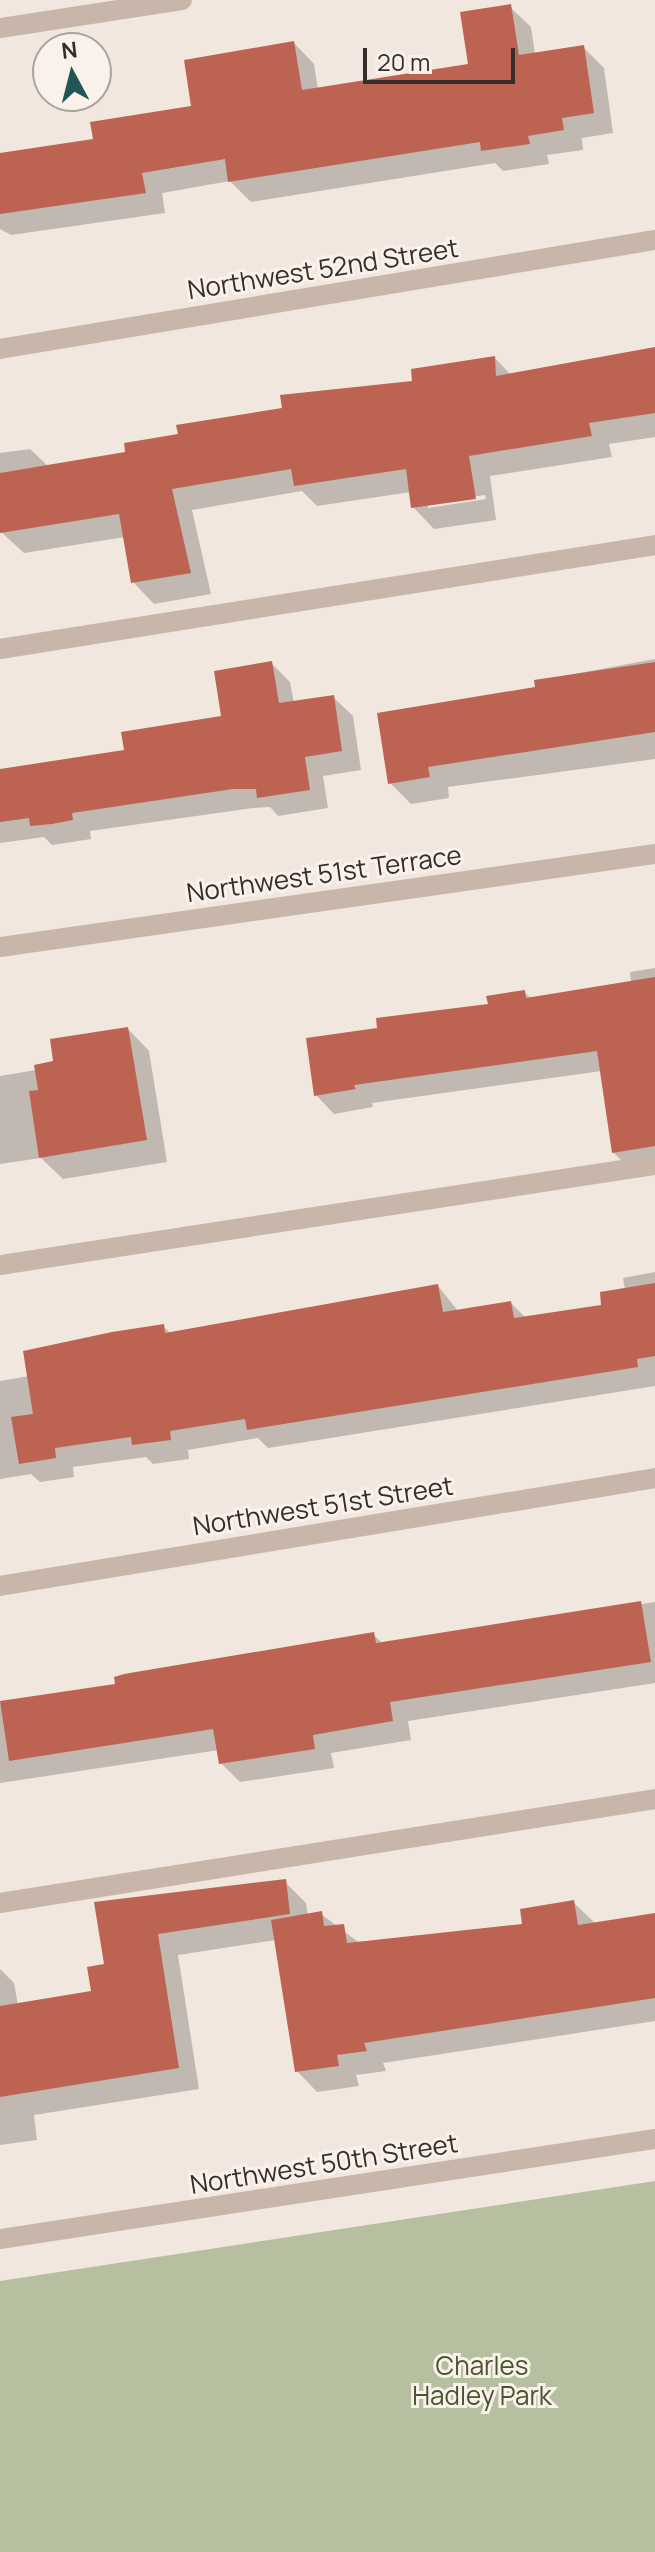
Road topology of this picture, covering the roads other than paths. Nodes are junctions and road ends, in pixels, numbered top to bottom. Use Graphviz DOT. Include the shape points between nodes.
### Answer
graph roads {
  1 [pos="182,0"];
  2 [pos="0,28"];
  3 [pos="655,240"];
  4 [pos="0,349"];
  5 [pos="655,545"];
  6 [pos="0,649"];
  7 [pos="655,854"];
  8 [pos="0,947"];
  9 [pos="655,1165"];
  10 [pos="0,1265"];
  11 [pos="655,1478"];
  12 [pos="0,1586"];
  13 [pos="655,1799"];
  14 [pos="0,1903"];
  15 [pos="655,2139"];
  16 [pos="0,2239"];
  1 -- 2 [label="street"];
  3 -- 4 [label="street, Northwest 52nd Street"];
  5 -- 6 [label="street"];
  7 -- 8 [label="street, Northwest 51st Terrace"];
  9 -- 10 [label="street"];
  11 -- 12 [label="street, Northwest 51st Street"];
  13 -- 14 [label="street"];
  15 -- 16 [label="street, Northwest 50th Street"];
}
